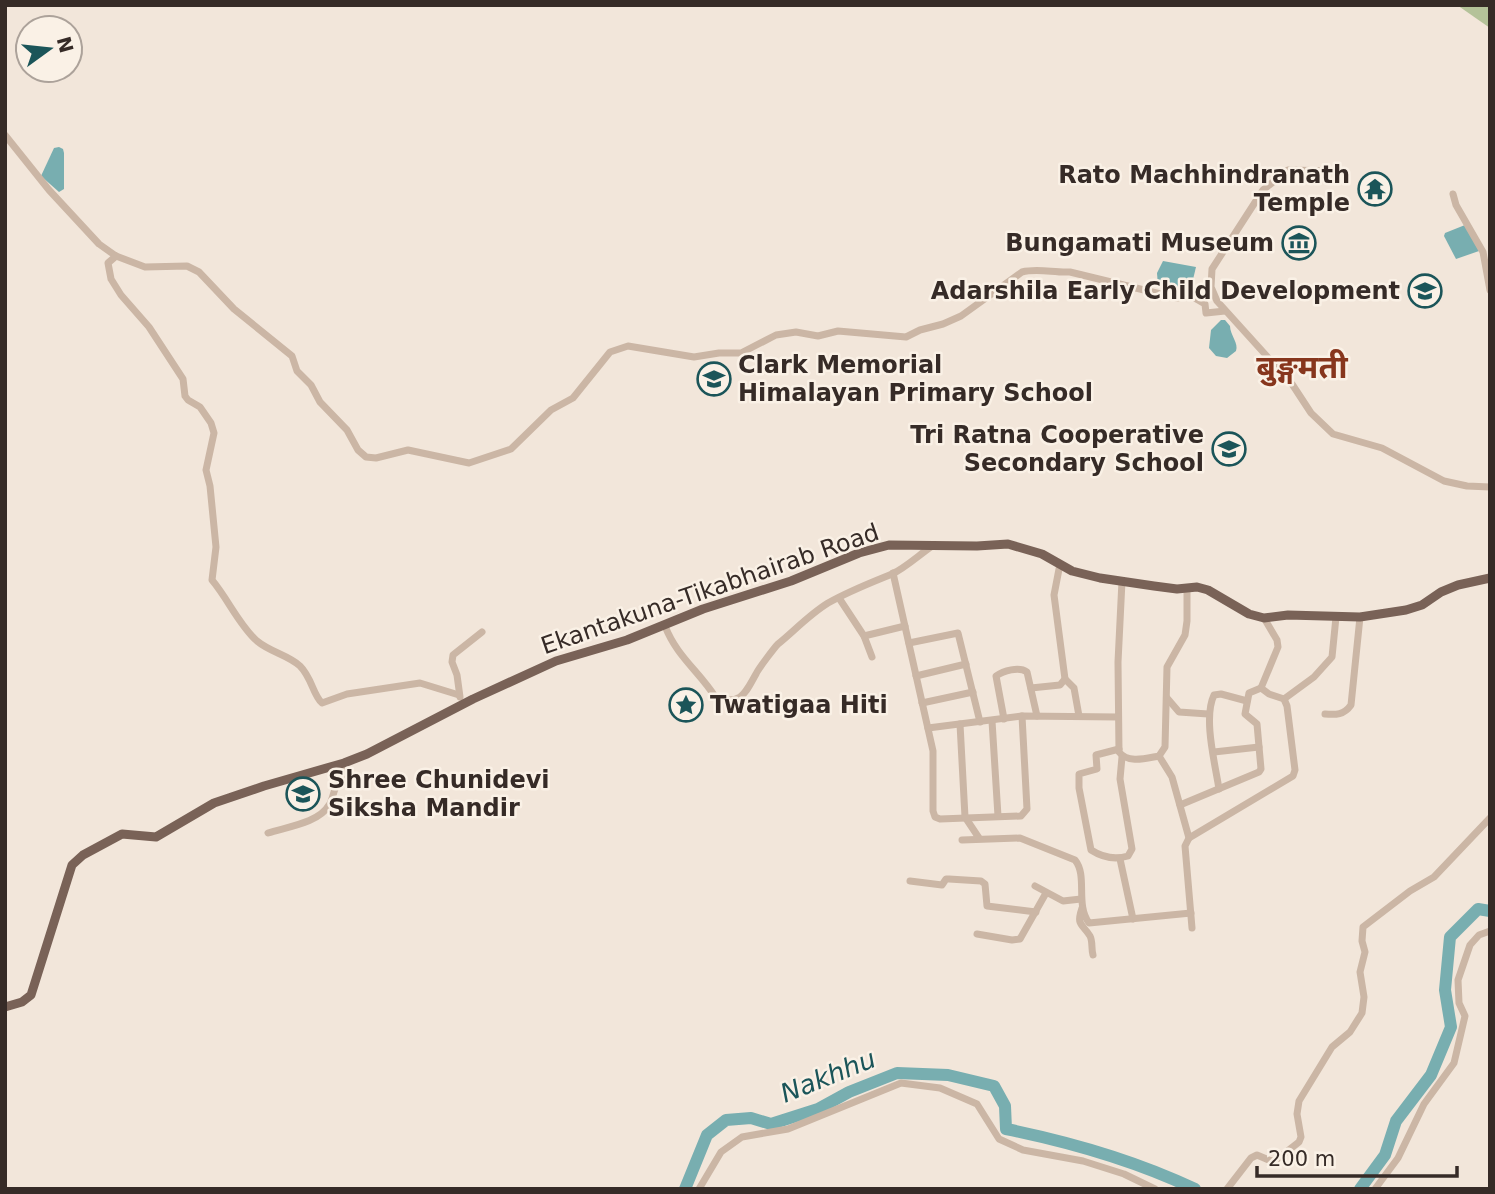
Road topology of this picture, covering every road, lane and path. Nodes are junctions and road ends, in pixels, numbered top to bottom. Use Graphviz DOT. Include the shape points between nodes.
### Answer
graph roads {
  1 [pos="5,135"];
  2 [pos="1335,171"];
  3 [pos="1453,194"];
  4 [pos="116,256"];
  5 [pos="1490,290"];
  6 [pos="1225,311"];
  7 [pos="1490,487"];
  8 [pos="932,546"];
  9 [pos="1060,565"];
  10 [pos="892,573"];
  11 [pos="1490,578"];
  12 [pos="1122,581"];
  13 [pos="1187,588"];
  14 [pos="839,598"];
  15 [pos="1336,617"];
  16 [pos="1360,617"];
  17 [pos="1264,618"];
  18 [pos="905,625"];
  19 [pos="665,626"];
  20 [pos="482,632"];
  21 [pos="864,636"];
  22 [pos="909,643"];
  23 [pos="872,657"];
  24 [pos="966,664"];
  25 [pos="916,676"];
  26 [pos="1065,679"];
  27 [pos="1031,688"];
  28 [pos="1261,688"];
  29 [pos="973,692"];
  30 [pos="1167,698"];
  31 [pos="465,699"];
  32 [pos="1284,699"];
  33 [pos="1247,701"];
  34 [pos="922,703"];
  35 [pos="1208,714"];
  36 [pos="1325,714"];
  37 [pos="1022,716"];
  38 [pos="1037,716"];
  39 [pos="1079,716"];
  40 [pos="1118,717"];
  41 [pos="1004,719"];
  42 [pos="992,721"];
  43 [pos="980,722"];
  44 [pos="960,724"];
  45 [pos="928,729"];
  46 [pos="1259,747"];
  47 [pos="1214,752"];
  48 [pos="1120,753"];
  49 [pos="1159,756"];
  50 [pos="344,764"];
  51 [pos="1219,789"];
  52 [pos="1180,805"];
  53 [pos="998,816"];
  54 [pos="965,817"];
  55 [pos="1490,818"];
  56 [pos="268,833"];
  57 [pos="979,838"];
  58 [pos="1189,838"];
  59 [pos="962,840"];
  60 [pos="1120,859"];
  61 [pos="910,881"];
  62 [pos="1035,886"];
  63 [pos="1046,893"];
  64 [pos="1082,903"];
  65 [pos="1036,912"];
  66 [pos="1191,914"];
  67 [pos="1133,919"];
  68 [pos="1192,928"];
  69 [pos="1490,931"];
  70 [pos="977,934"];
  71 [pos="1093,954"];
  72 [pos="5,1007"];
  73 [pos="1228,1188"];
  74 [pos="699,1189"];
  75 [pos="1155,1189"];
  76 [pos="1375,1189"];
  1 -- 4 [label="street" via="49,190"];
  2 -- 6 [label="street" via="1288,170 1263,190 1212,269 1211,287"];
  3 -- 5 [label="street" via="1483,252"];
  4 -- 6 [label="street" via="145,267 187,265 198,272 234,309 292,356 320,402 366,457 408,450 470,463 511,449 551,410 573,398 610,352 628,346 694,357 741,353 776,335 796,332 906,337 961,316 1029,270 1070,272 1177,298 1191,296 1205,304 1206,313"];
  4 -- 31 [label="street" via="108,263 111,279 174,363 185,396 211,423 214,433 206,470 216,547 212,580 244,628 298,665 322,703 347,694 420,683"];
  6 -- 7 [label="street" via="1333,435 1382,448 1444,481"];
  8 -- 9 [label="main road, Ekantakuna-Tikabhairab Road" via="1008,544"];
  8 -- 10 [label="street"];
  8 -- 19 [label="main road, Ekantakuna-Tikabhairab Road" via="888,545 859,553"];
  9 -- 12 [label="main road, Ekantakuna-Tikabhairab Road"];
  9 -- 26 [label="street" via="1054,595"];
  10 -- 14 [label="street"];
  10 -- 18 [label="street"];
  11 -- 16 [label="main road, Ekantakuna-Tikabhairab Road" via="1458,585 1422,605"];
  12 -- 13 [label="main road, Ekantakuna-Tikabhairab Road"];
  12 -- 40 [label="street"];
  13 -- 17 [label="main road, Ekantakuna-Tikabhairab Road" via="1209,590"];
  13 -- 30 [label="street" via="1185,635 1167,667"];
  14 -- 19 [label="street" via="772,648 751,685 729,701 716,698 681,658"];
  14 -- 21 [label="street"];
  15 -- 16 [label="main road, Ekantakuna-Tikabhairab Road"];
  15 -- 17 [label="main road, Ekantakuna-Tikabhairab Road"];
  15 -- 32 [label="street" via="1332,657"];
  16 -- 36 [label="street" via="1351,705 1337,715"];
  17 -- 28 [label="street" via="1278,647"];
  18 -- 21 [label="street"];
  18 -- 22 [label="street"];
  19 -- 31 [label="main road, Ekantakuna-Tikabhairab Road" via="556,661"];
  20 -- 31 [label="street" via="453,656"];
  21 -- 23 [label="street"];
  22 -- 24 [label="street" via="958,633"];
  22 -- 25 [label="street"];
  24 -- 25 [label="street"];
  24 -- 29 [label="street"];
  25 -- 34 [label="street"];
  26 -- 27 [label="street" via="1060,685"];
  26 -- 39 [label="street" via="1074,688"];
  27 -- 38 [label="street"];
  27 -- 41 [label="street" via="1024,669 996,677"];
  28 -- 32 [label="street"];
  28 -- 33 [label="street" via="1249,693"];
  29 -- 34 [label="street"];
  29 -- 43 [label="street"];
  30 -- 35 [label="street" via="1179,712"];
  30 -- 49 [label="street" via="1165,747"];
  31 -- 50 [label="main road, Ekantakuna-Tikabhairab Road" via="412,732"];
  32 -- 58 [label="street" via="1293,776"];
  33 -- 35 [label="street" via="1217,694"];
  33 -- 46 [label="street" via="1245,714 1257,724"];
  34 -- 45 [label="street"];
  35 -- 47 [label="street"];
  37 -- 38 [label="street"];
  37 -- 41 [label="street"];
  37 -- 53 [label="street" via="1027,809 1021,816"];
  38 -- 39 [label="street"];
  39 -- 40 [label="street"];
  40 -- 48 [label="street"];
  41 -- 42 [label="street"];
  42 -- 43 [label="street"];
  42 -- 53 [label="street"];
  43 -- 44 [label="street"];
  44 -- 45 [label="street"];
  44 -- 54 [label="street"];
  45 -- 54 [label="street" via="935,817"];
  46 -- 47 [label="street"];
  46 -- 51 [label="street" via="1259,772"];
  47 -- 51 [label="street"];
  48 -- 49 [label="street" via="1137,759"];
  48 -- 60 [label="street" via="1132,849"];
  48 -- 60 [label="street" via="1096,755 1097,769 1079,777 1091,850"];
  49 -- 52 [label="street" via="1172,777"];
  50 -- 56 [label="street" via="343,777 322,813"];
  50 -- 72 [label="main road, Ekantakuna-Tikabhairab Road" via="214,803 156,836 122,834 76,860 31,995"];
  51 -- 52 [label="street"];
  52 -- 58 [label="street"];
  53 -- 54 [label="street"];
  54 -- 57 [label="street"];
  55 -- 73 [label="street" via="1434,877 1363,927 1362,1013 1350,1032 1332,1047 1299,1101 1298,1142 1276,1160 1251,1158"];
  57 -- 59 [label="street"];
  57 -- 64 [label="street" via="1020,838 1076,860"];
  58 -- 66 [label="street" via="1185,846"];
  60 -- 67 [label="street"];
  61 -- 65 [label="street" via="936,886 946,879 981,881 987,888 988,905"];
  62 -- 63 [label="street"];
  63 -- 64 [label="street"];
  63 -- 65 [label="street"];
  64 -- 67 [label="street" via="1089,923"];
  64 -- 71 [label="street" via="1080,926 1090,936"];
  65 -- 70 [label="street" via="1017,940"];
  66 -- 67 [label="street"];
  66 -- 68 [label="street"];
  69 -- 76 [label="street" via="1479,934 1470,945 1458,980 1465,1016 1454,1063 1424,1104 1398,1158"];
  74 -- 75 [label="street" via="721,1152 741,1137 788,1129 901,1083 940,1088 976,1104 999,1139 1023,1150 1083,1161"];
}
